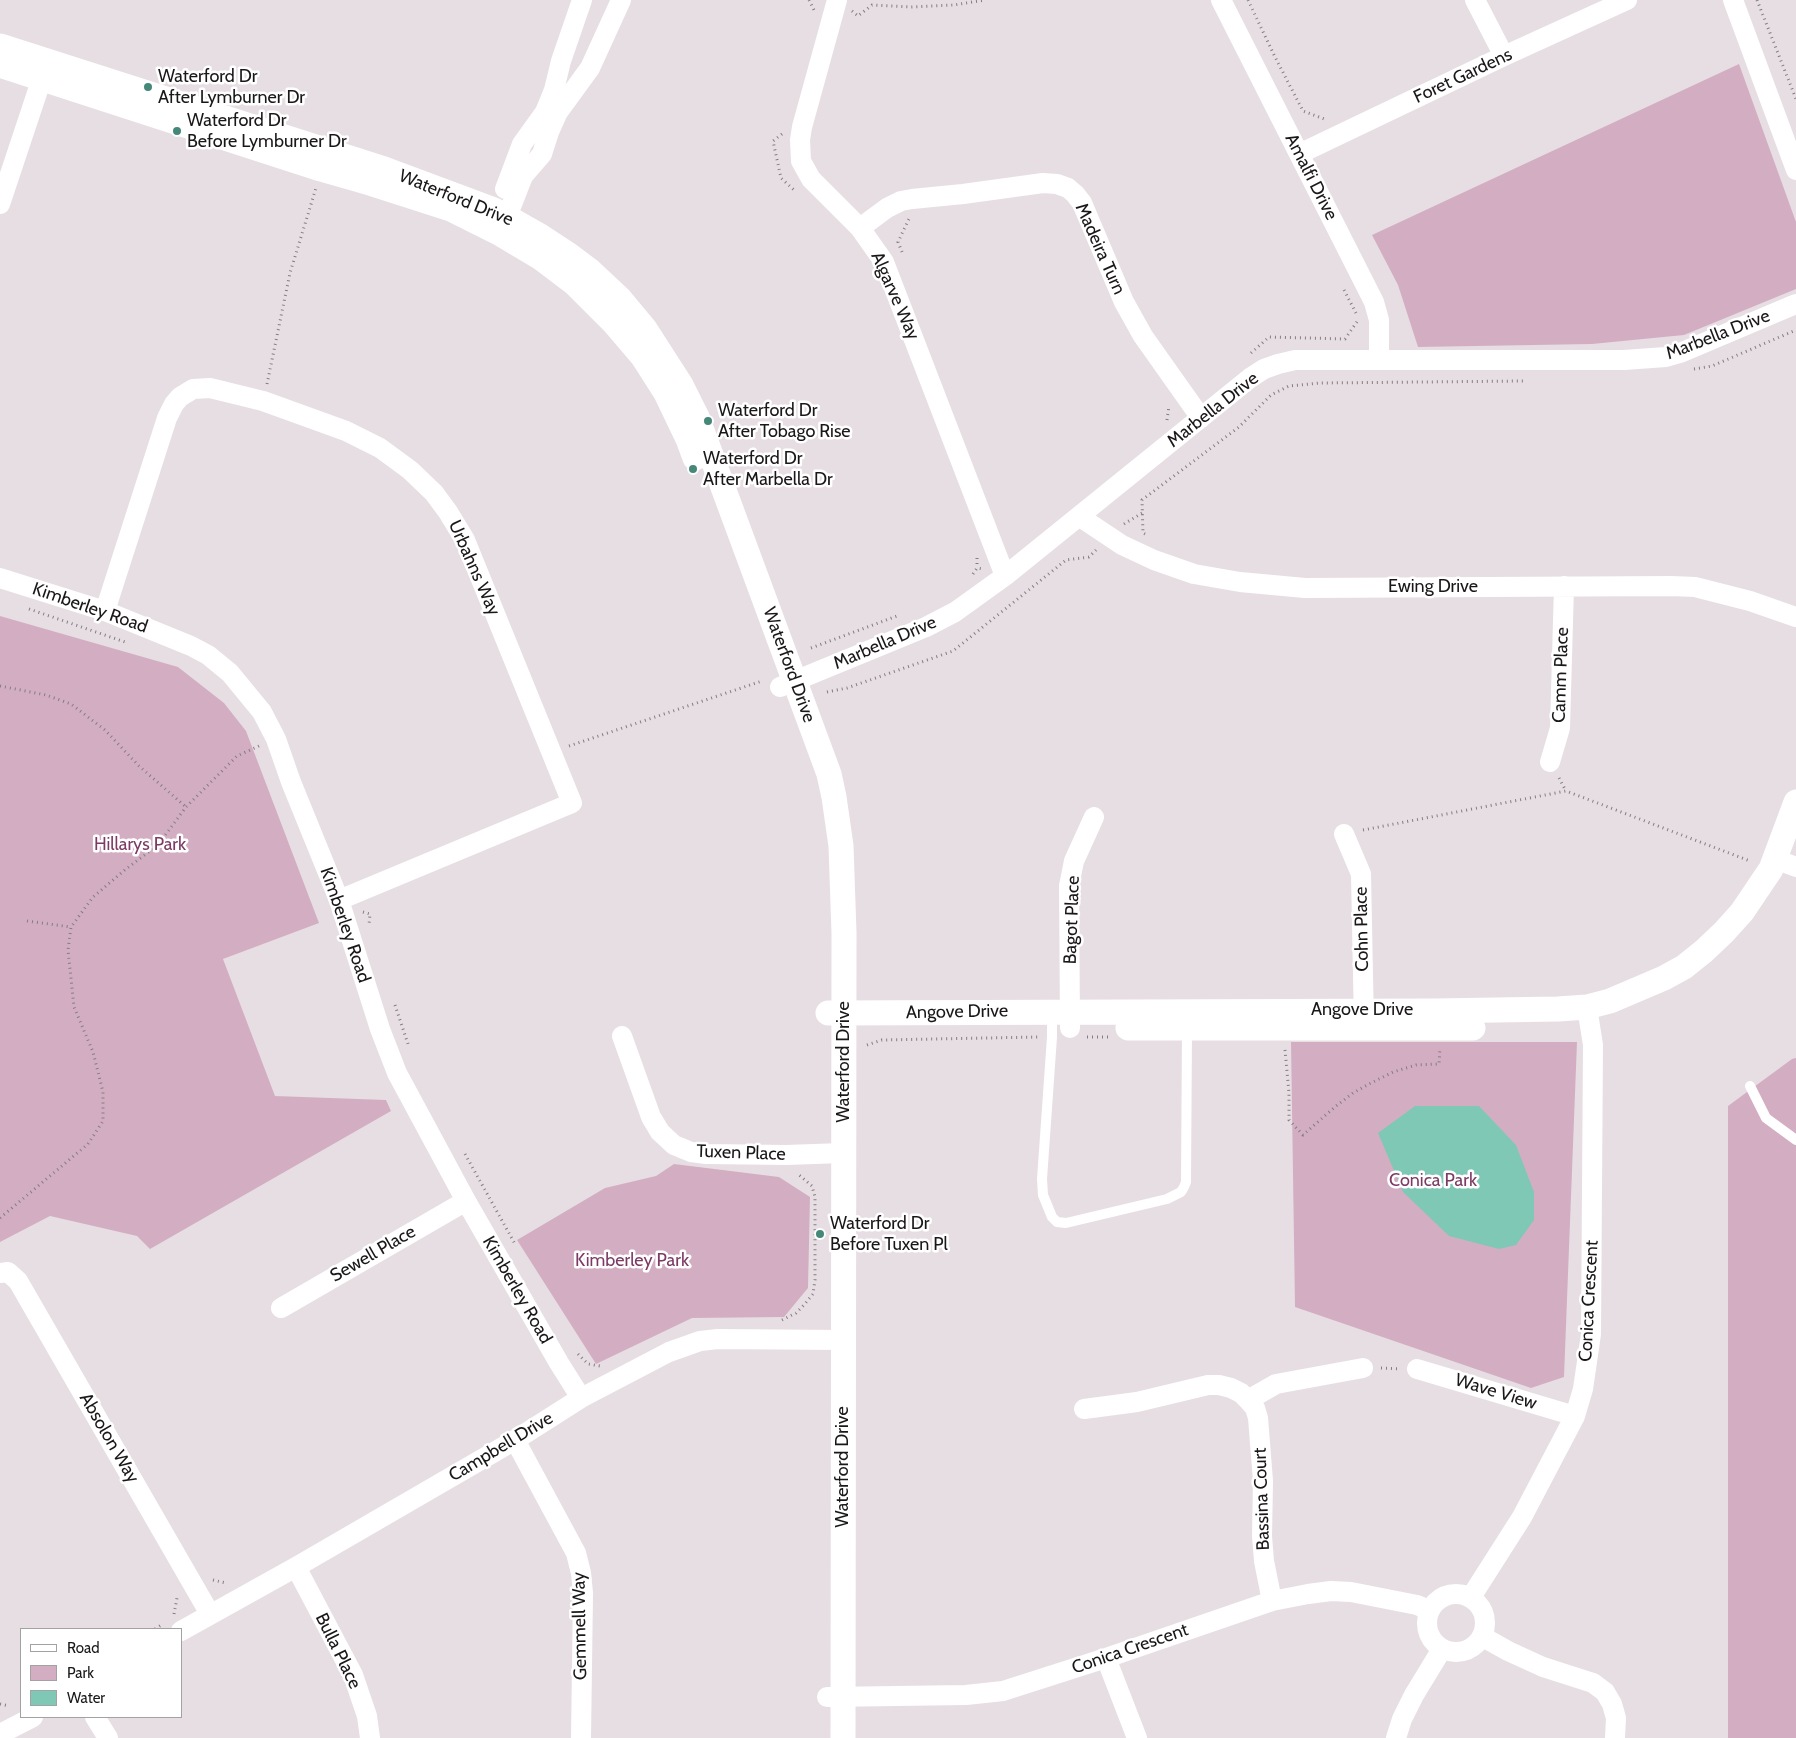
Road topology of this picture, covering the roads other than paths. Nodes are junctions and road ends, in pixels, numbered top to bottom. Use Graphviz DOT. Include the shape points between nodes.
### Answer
graph roads {
  1 [pos="582,0"];
  2 [pos="621,0"];
  3 [pos="1221,0"];
  4 [pos="1475,0"];
  5 [pos="1627,0"];
  6 [pos="1733,0"];
  7 [pos="844,5"];
  8 [pos="567,40"];
  9 [pos="0,46"];
  10 [pos="598,54"];
  11 [pos="1504,56"];
  12 [pos="0,65"];
  13 [pos="44,70"];
  14 [pos="1299,154"];
  15 [pos="1796,170"];
  16 [pos="0,204"];
  17 [pos="496,221"];
  18 [pos="860,228"];
  19 [pos="1796,304"];
  20 [pos="1379,360"];
  21 [pos="1197,412"];
  22 [pos="1080,517"];
  23 [pos="1003,571"];
  24 [pos="0,578"];
  25 [pos="1564,586"];
  26 [pos="105,611"];
  27 [pos="1796,617"];
  28 [pos="784,682"];
  29 [pos="1550,762"];
  30 [pos="1796,802"];
  31 [pos="1094,817"];
  32 [pos="1344,834"];
  33 [pos="1786,863"];
  34 [pos="339,900"];
  35 [pos="1588,1014"];
  36 [pos="1364,1019"];
  37 [pos="1061,1020"];
  38 [pos="836,1022"];
  39 [pos="1187,1028"];
  40 [pos="622,1036"];
  41 [pos="1750,1086"];
  42 [pos="1796,1140"];
  43 [pos="836,1153"];
  44 [pos="466,1201"];
  45 [pos="0,1273"];
  46 [pos="281,1308"];
  47 [pos="836,1340"];
  48 [pos="1363,1368"];
  49 [pos="1417,1369"];
  50 [pos="581,1398"];
  51 [pos="1248,1400"];
  52 [pos="1084,1409"];
  53 [pos="1575,1416"];
  54 [pos="516,1440"];
  55 [pos="296,1567"];
  56 [pos="1471,1597"];
  57 [pos="1272,1601"];
  58 [pos="1429,1610"];
  59 [pos="210,1614"];
  60 [pos="182,1630"];
  61 [pos="1483,1637"];
  62 [pos="1442,1649"];
  63 [pos="1106,1658"];
  64 [pos="835,1697"];
  65 [pos="31,1718"];
  66 [pos="96,1718"];
  67 [pos="0,1734"];
  68 [pos="108,1738"];
  69 [pos="370,1738"];
  70 [pos="581,1738"];
  71 [pos="828,1738"];
  72 [pos="843,1738"];
  73 [pos="1137,1738"];
  74 [pos="1396,1738"];
  75 [pos="1615,1738"];
  1 -- 8 [label="street"];
  2 -- 10 [label="street"];
  3 -- 14 [label="street, Amalfi Drive"];
  4 -- 11 [label="street"];
  5 -- 11 [label="street, Foret Gardens"];
  6 -- 15 [label="street"];
  7 -- 18 [label="street, Algarve Way" via="802,127 800,151 801,161 811,179"];
  8 -- 10 [label="street"];
  8 -- 17 [label="street" via="554,90 545,112 522,144"];
  9 -- 13 [label="street, Waterford Drive"];
  10 -- 17 [label="street" via="558,112 542,154 523,176"];
  11 -- 14 [label="street, Foret Gardens"];
  12 -- 13 [label="street, Waterford Drive"];
  13 -- 16 [label="street"];
  13 -- 17 [label="street, Waterford Drive" via="321,170"];
  13 -- 17 [label="street, Waterford Drive" via="384,168"];
  14 -- 20 [label="street, Amalfi Drive" via="1374,302 1379,320"];
  17 -- 28 [label="street, Waterford Drive" via="540,236 582,265 620,299 645,329 681,385 710,449"];
  18 -- 21 [label="street, Madeira Turn" via="887,208 912,198 1042,183 1068,188 1082,203 1124,302 1143,336"];
  18 -- 23 [label="street, Algarve Way" via="877,250 886,269"];
  19 -- 20 [label="street, Marbella Drive" via="1666,357"];
  20 -- 21 [label="street, Marbella Drive" via="1295,360 1278,364 1264,369"];
  21 -- 22 [label="street, Marbella Drive"];
  22 -- 23 [label="street, Marbella Drive"];
  22 -- 25 [label="street, Ewing Drive" via="1122,545 1154,560 1194,574 1240,582 1304,588"];
  23 -- 28 [label="street, Marbella Drive" via="955,612 926,627"];
  24 -- 26 [label="street, Kimberley Road"];
  25 -- 27 [label="street, Ewing Drive" via="1695,587"];
  25 -- 29 [label="street, Camm Place" via="1560,728"];
  26 -- 34 [label="street, Kimberley Road" via="208,655 248,693 276,739"];
  26 -- 34 [label="street, Urbahns Way" via="167,418 174,404 186,392 202,388 263,401 346,431 380,448 434,493 465,540 572,803"];
  28 -- 38 [label="street, Waterford Drive" via="809,717 836,804 843,878"];
  30 -- 33 [label="street, Angove Drive"];
  31 -- 37 [label="street, Bagot Place" via="1074,861"];
  32 -- 36 [label="street, Cohn Place" via="1362,874"];
  33 -- 35 [label="street, Angove Drive" via="1762,913 1737,944 1689,983 1650,1002"];
  34 -- 44 [label="street, Kimberley Road" via="397,1073"];
  35 -- 36 [label="street, Angove Drive" via="1562,1025 1532,1027"];
  35 -- 53 [label="street, Conica Crescent" via="1593,1045 1591,1334 1583,1389"];
  36 -- 37 [label="street, Angove Drive"];
  36 -- 39 [label="street, Angove Drive"];
  37 -- 38 [label="street, Angove Drive"];
  37 -- 39 [label="street, Angove Drive"];
  37 -- 39 [label="lane" via="1042,1179 1043,1195 1052,1218 1066,1223 1167,1199 1181,1192 1186,1182"];
  38 -- 43 [label="street, Waterford Drive"];
  40 -- 43 [label="street, Tuxen Place" via="651,1117 660,1132 674,1145 706,1154"];
  41 -- 42 [label="lane" via="1766,1118"];
  43 -- 47 [label="street, Waterford Drive"];
  44 -- 46 [label="street, Sewell Place"];
  44 -- 50 [label="street, Kimberley Road"];
  45 -- 59 [label="street, Absolon Way" via="8,1272 18,1281"];
  47 -- 50 [label="street, Campbell Drive" via="700,1341 669,1352"];
  47 -- 64 [label="street, Waterford Drive"];
  48 -- 51 [label="street" via="1276,1384"];
  49 -- 53 [label="street, Wave View"];
  50 -- 54 [label="street, Campbell Drive"];
  51 -- 52 [label="street" via="1231,1388 1208,1386 1136,1402"];
  51 -- 57 [label="street, Bassina Court" via="1258,1418 1263,1480 1262,1536"];
  53 -- 56 [label="street, Conica Crescent" via="1522,1516"];
  54 -- 55 [label="street, Campbell Drive"];
  54 -- 70 [label="street, Gemmell Way" via="572,1546 581,1573"];
  55 -- 59 [label="street, Campbell Drive"];
  55 -- 69 [label="street, Bulla Place" via="353,1676 367,1716"];
  56 -- 58 [label="street" via="1454,1593 1444,1596"];
  56 -- 61 [label="street" via="1484,1612"];
  57 -- 58 [label="street, Conica Crescent" via="1331,1591 1351,1592"];
  57 -- 63 [label="street, Conica Crescent"];
  58 -- 62 [label="street" via="1427,1630"];
  59 -- 60 [label="street, Campbell Drive"];
  61 -- 62 [label="street" via="1468,1650 1457,1653"];
  61 -- 75 [label="street" via="1543,1667 1593,1683 1612,1704 1616,1718"];
  62 -- 74 [label="street" via="1414,1695"];
  63 -- 64 [label="street, Conica Crescent" via="986,1694"];
  63 -- 73 [label="street"];
  64 -- 71 [label="street, Waterford Drive"];
  64 -- 72 [label="street, Waterford Drive"];
  65 -- 67 [label="street"];
  66 -- 68 [label="street"];
}
